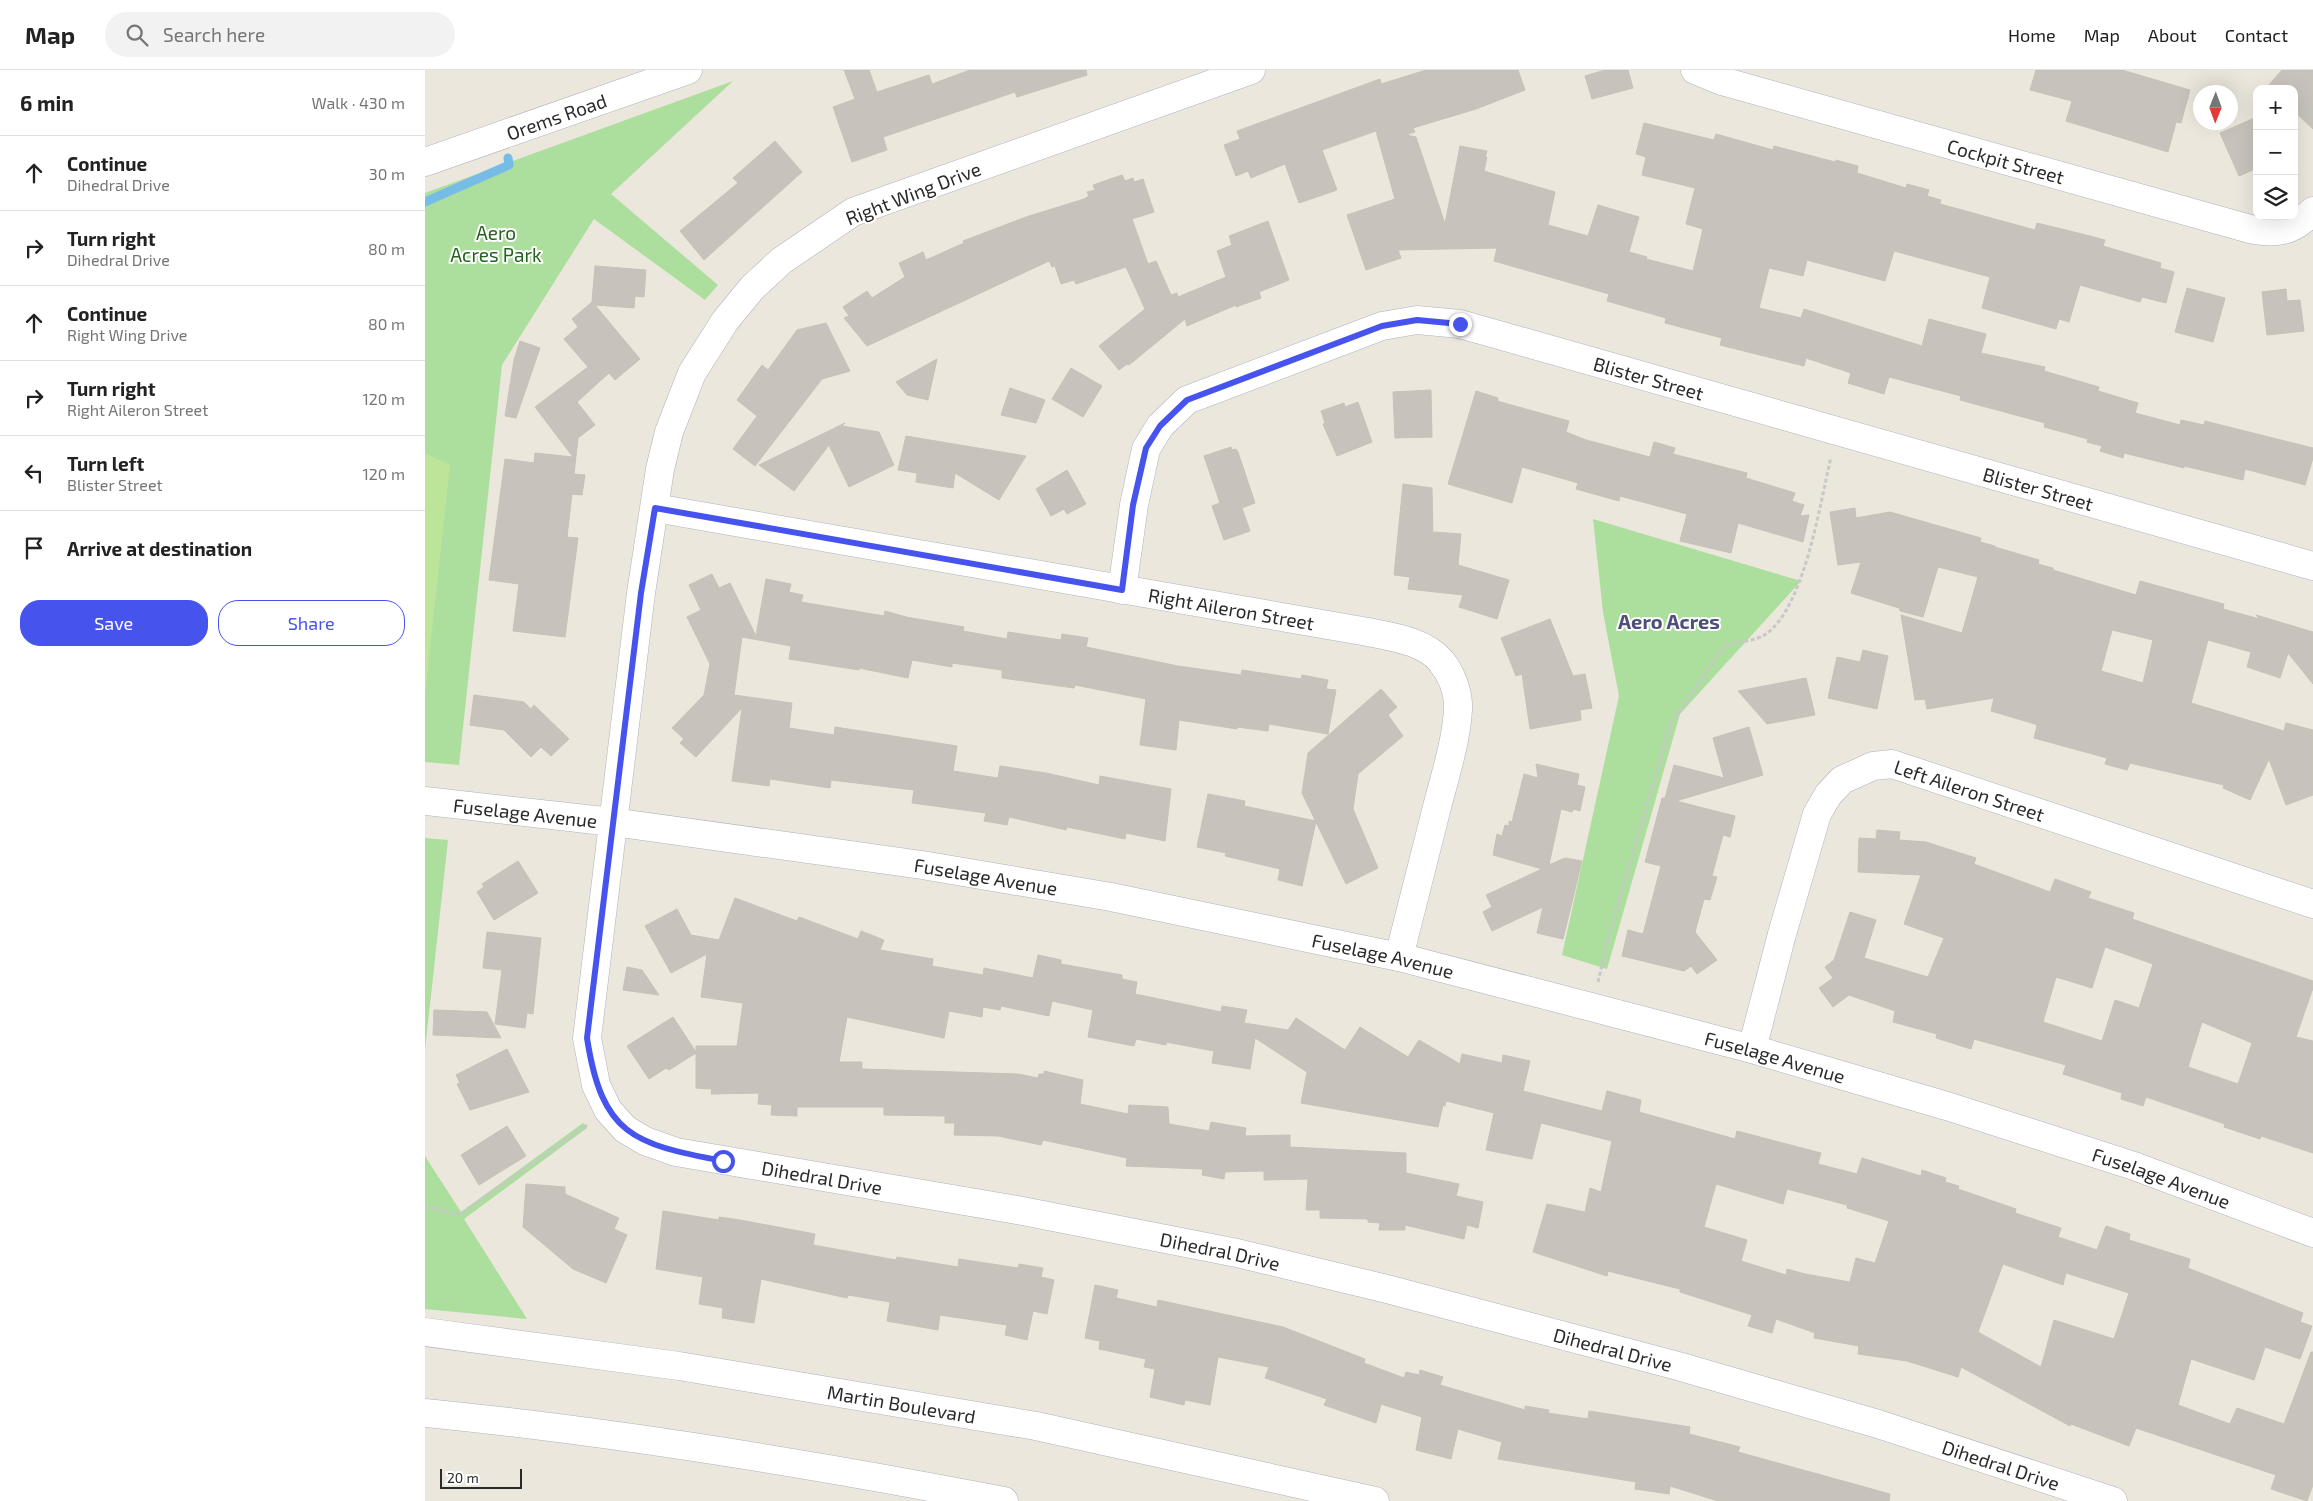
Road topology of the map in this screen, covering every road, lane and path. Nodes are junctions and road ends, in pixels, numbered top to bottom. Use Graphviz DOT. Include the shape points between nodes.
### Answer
graph roads {
  1 [pos="687,70"];
  2 [pos="1251,70"];
  3 [pos="1695,70"];
  4 [pos="425,162"];
  5 [pos="2313,211"];
  6 [pos="1837,431"];
  7 [pos="655,508"];
  8 [pos="2313,566"];
  9 [pos="1122,590"];
  10 [pos="425,801"];
  11 [pos="613,822"];
  12 [pos="2313,904"];
  13 [pos="1399,957"];
  14 [pos="1591,1007"];
  15 [pos="1752,1049"];
  16 [pos="608,1110"];
  17 [pos="425,1206"];
  18 [pos="2313,1234"];
  19 [pos="425,1332"];
  20 [pos="425,1412"];
  21 [pos="1004,1501"];
  22 [pos="1375,1501"];
  23 [pos="2113,1501"];
  1 -- 4 [label="street, Orems Road"];
  2 -- 7 [label="street, Right Wing Drive" via="853,212 781,261 752,288 725,321 692,373 669,432"];
  3 -- 5 [label="street, Cockpit Street" via="1722,81 2250,229 2279,232 2301,222"];
  6 -- 8 [label="street, Blister Street"];
  6 -- 9 [label="street, Blister Street" via="1460,324 1417,320 1382,326 1187,400 1160,426 1146,448 1140,472"];
  6 -- 14 [label="path" via="1803,572 1782,620 1764,635 1725,645 1671,724"];
  7 -- 9 [label="street, Right Aileron Street"];
  7 -- 11 [label="street, Right Wing Drive" via="641,593"];
  9 -- 13 [label="street, Right Aileron Street" via="1400,638 1420,646 1440,660 1456,692 1458,710"];
  10 -- 11 [label="street, Fuselage Avenue"];
  11 -- 13 [label="street, Fuselage Avenue" via="922,865 1102,896"];
  11 -- 16 [label="street, Dihedral Drive" via="587,1038 596,1085"];
  12 -- 15 [label="street, Left Aileron Street" via="1892,764 1873,766 1842,780 1817,814"];
  13 -- 14 [label="street, Fuselage Avenue"];
  14 -- 15 [label="street, Fuselage Avenue"];
  15 -- 18 [label="street, Fuselage Avenue" via="1950,1107 2134,1166"];
  16 -- 17 [label="path" via="459,1215"];
  16 -- 23 [label="street, Dihedral Drive" via="625,1129 645,1141 676,1152 1017,1210 1237,1253 1387,1289 1678,1366 1878,1424"];
  19 -- 22 [label="street, Martin Boulevard" via="679,1366 1036,1426"];
  20 -- 21 [label="street" via="844,1470"];
}
